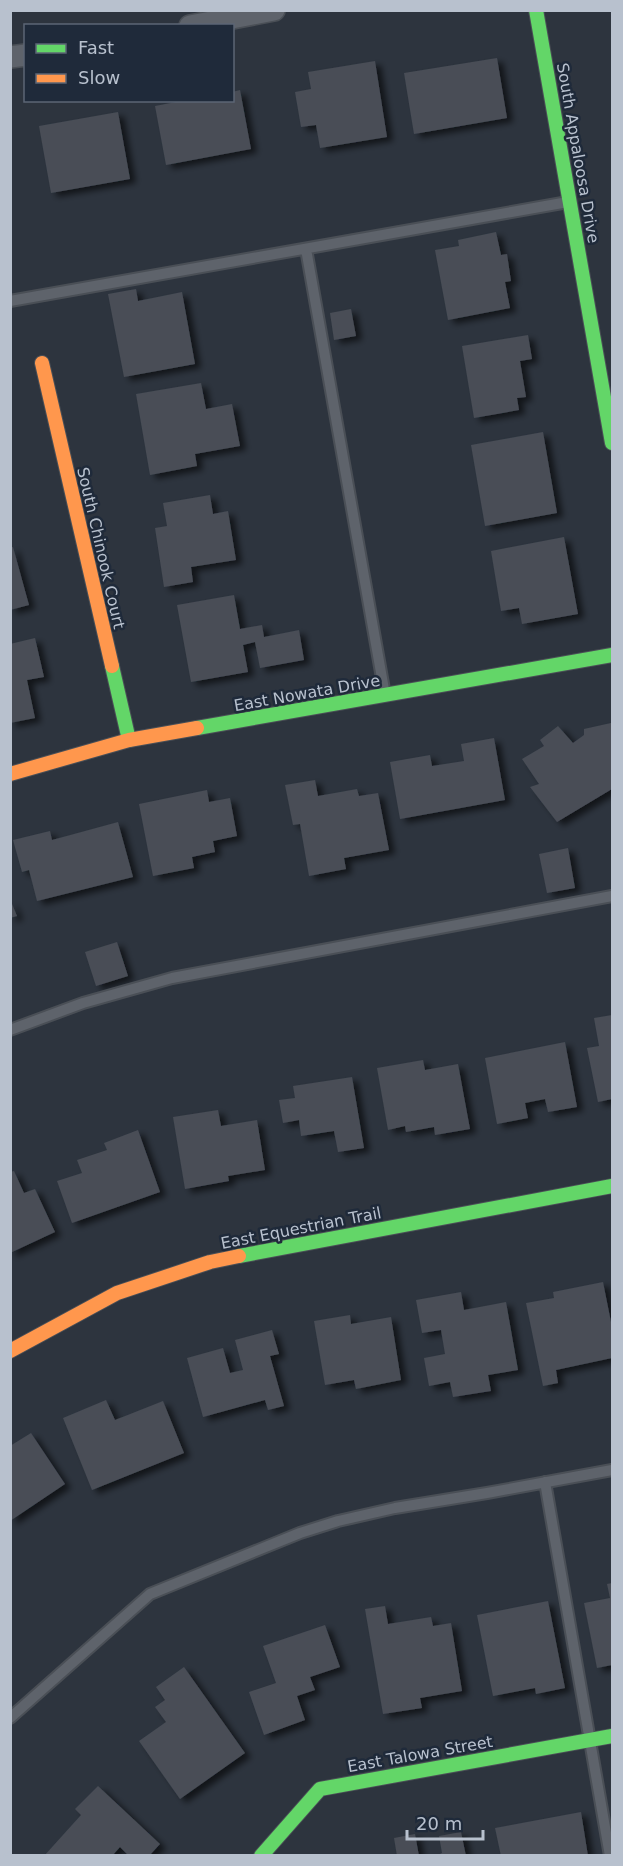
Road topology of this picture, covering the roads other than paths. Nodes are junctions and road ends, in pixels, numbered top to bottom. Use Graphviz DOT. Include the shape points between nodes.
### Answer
graph roads {
  1 [pos="274,10"];
  2 [pos="536,10"];
  3 [pos="200,24"];
  4 [pos="570,202"];
  5 [pos="306,249"];
  6 [pos="10,302"];
  7 [pos="42,363"];
  8 [pos="612,443"];
  9 [pos="612,655"];
  10 [pos="385,696"];
  11 [pos="129,740"];
  12 [pos="10,774"];
  13 [pos="612,896"];
  14 [pos="10,1030"];
  15 [pos="612,1186"];
  16 [pos="10,1351"];
  17 [pos="612,1470"];
  18 [pos="545,1482"];
  19 [pos="10,1718"];
  20 [pos="612,1736"];
  21 [pos="590,1740"];
  22 [pos="261,1856"];
  23 [pos="610,1856"];
  1 -- 3 [label="street"];
  2 -- 4 [label="street, South Appaloosa Drive"];
  4 -- 5 [label="lane"];
  4 -- 8 [label="street, South Appaloosa Drive"];
  5 -- 6 [label="lane"];
  5 -- 10 [label="lane"];
  7 -- 11 [label="street, South Chinook Court"];
  9 -- 10 [label="street, East Nowata Drive"];
  10 -- 11 [label="street, East Nowata Drive"];
  11 -- 12 [label="street, East Nowata Drive"];
  13 -- 14 [label="lane" via="172,978 83,1003"];
  15 -- 16 [label="street, East Equestrian Trail" via="210,1262 117,1293"];
  17 -- 18 [label="lane"];
  18 -- 19 [label="lane" via="338,1521 150,1594"];
  18 -- 21 [label="lane"];
  20 -- 21 [label="street, East Talowa Street"];
  21 -- 22 [label="street, East Talowa Street" via="320,1789"];
  21 -- 23 [label="lane"];
}
